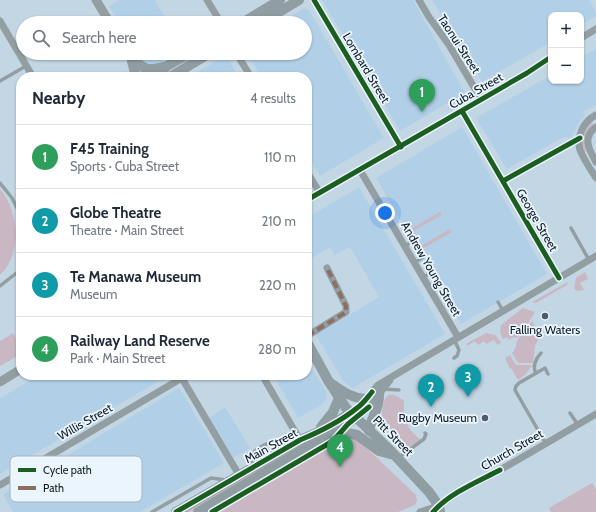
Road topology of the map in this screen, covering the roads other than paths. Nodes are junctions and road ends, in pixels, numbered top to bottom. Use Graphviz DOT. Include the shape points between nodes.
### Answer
graph roads {
  1 [pos="96,0"];
  2 [pos="207,0"];
  3 [pos="280,0"];
  4 [pos="299,0"];
  5 [pos="314,0"];
  6 [pos="419,0"];
  7 [pos="106,16"];
  8 [pos="217,16"];
  9 [pos="254,16"];
  10 [pos="273,16"];
  11 [pos="0,21"];
  12 [pos="596,29"];
  13 [pos="584,36"];
  14 [pos="16,49"];
  15 [pos="548,59"];
  16 [pos="23,60"];
  17 [pos="130,60"];
  18 [pos="132,60"];
  19 [pos="134,60"];
  20 [pos="178,60"];
  21 [pos="198,60"];
  22 [pos="240,60"];
  23 [pos="26,66"];
  24 [pos="167,66"];
  25 [pos="30,72"];
  26 [pos="134,72"];
  27 [pos="140,72"];
  28 [pos="162,72"];
  29 [pos="178,72"];
  30 [pos="248,72"];
  31 [pos="0,81"];
  32 [pos="481,99"];
  33 [pos="462,111"];
  34 [pos="596,115"];
  35 [pos="596,127"];
  36 [pos="580,138"];
  37 [pos="401,147"];
  38 [pos="596,162"];
  39 [pos="360,170"];
  40 [pos="596,178"];
  41 [pos="312,180"];
  42 [pos="503,181"];
  43 [pos="0,183"];
  44 [pos="320,193"];
  45 [pos="312,197"];
  46 [pos="16,206"];
  47 [pos="571,228"];
  48 [pos="412,241"];
  49 [pos="405,246"];
  50 [pos="596,256"];
  51 [pos="422,258"];
  52 [pos="589,260"];
  53 [pos="414,262"];
  54 [pos="327,268"];
  55 [pos="431,273"];
  56 [pos="16,276"];
  57 [pos="423,277"];
  58 [pos="559,278"];
  59 [pos="0,286"];
  60 [pos="498,302"];
  61 [pos="503,311"];
  62 [pos="312,333"];
  63 [pos="456,338"];
  64 [pos="312,351"];
  65 [pos="541,354"];
  66 [pos="454,358"];
  67 [pos="16,372"];
  68 [pos="397,373"];
  69 [pos="536,373"];
  70 [pos="548,374"];
  71 [pos="176,380"];
  72 [pos="183,380"];
  73 [pos="265,380"];
  74 [pos="0,382"];
  75 [pos="329,382"];
  76 [pos="399,390"];
  77 [pos="381,391"];
  78 [pos="339,398"];
  79 [pos="366,399"];
  80 [pos="570,413"];
  81 [pos="596,414"];
  82 [pos="353,415"];
  83 [pos="578,425"];
  84 [pos="370,431"];
  85 [pos="316,433"];
  86 [pos="425,433"];
  87 [pos="330,434"];
  88 [pos="300,440"];
  89 [pos="546,444"];
  90 [pos="49,456"];
  91 [pos="396,456"];
  92 [pos="239,475"];
  93 [pos="10,479"];
  94 [pos="230,480"];
  95 [pos="0,485"];
  96 [pos="176,498"];
  97 [pos="179,510"];
  98 [pos="437,510"];
  99 [pos="152,512"];
  100 [pos="198,512"];
  101 [pos="420,512"];
  102 [pos="449,512"];
  1 -- 7 [label="street"];
  2 -- 8 [label="street"];
  3 -- 9 [label="main road"];
  4 -- 10 [label="main road"];
  5 -- 37 [label="street, Lombard Street"];
  6 -- 32 [label="street, Taonui Street"];
  11 -- 14 [label="street"];
  12 -- 13 [label="street"];
  15 -- 32 [label="street, Cuba Street"];
  16 -- 23 [label="street"];
  17 -- 26 [label="main road"];
  18 -- 27 [label="street"];
  19 -- 24 [label="main road" via="146,70"];
  20 -- 24 [label="main road"];
  21 -- 29 [label="main road"];
  22 -- 30 [label="street"];
  23 -- 25 [label="street"];
  23 -- 31 [label="lane"];
  24 -- 28 [label="main road"];
  32 -- 33 [label="street, Cuba Street"];
  33 -- 37 [label="street, Cuba Street"];
  33 -- 42 [label="street, George Street"];
  34 -- 36 [label="street" via="583,127"];
  35 -- 38 [label="street" via="588,139 588,148"];
  36 -- 40 [label="street" via="581,151"];
  36 -- 42 [label="street"];
  37 -- 39 [label="street, Cuba Street"];
  39 -- 44 [label="street, Cuba Street"];
  39 -- 49 [label="street, Andrew Young Street"];
  41 -- 44 [label="street"];
  42 -- 58 [label="street, George Street"];
  43 -- 46 [label="lane"];
  44 -- 45 [label="street, Cuba Street"];
  47 -- 52 [label="lane"];
  48 -- 49 [label="lane"];
  49 -- 53 [label="street, Andrew Young Street"];
  50 -- 52 [label="street, Main Street"];
  51 -- 53 [label="lane"];
  52 -- 58 [label="street, Main Street"];
  53 -- 57 [label="street, Andrew Young Street"];
  54 -- 62 [label="street" via="346,306 346,312"];
  55 -- 57 [label="lane"];
  56 -- 59 [label="lane"];
  57 -- 63 [label="street, Andrew Young Street"];
  58 -- 61 [label="street, Main Street"];
  60 -- 61 [label="lane"];
  61 -- 63 [label="street, Main Street"];
  63 -- 66 [label="lane" via="459,350"];
  63 -- 68 [label="street, Main Street"];
  64 -- 75 [label="main road, Pitt Street"];
  65 -- 69 [label="lane" via="534,366"];
  67 -- 74 [label="street"];
  68 -- 77 [label="street, Main Street"];
  68 -- 79 [label="street, Main Street" via="378,385"];
  69 -- 70 [label="lane" via="545,368"];
  69 -- 89 [label="lane" via="518,384 515,390"];
  71 -- 90 [label="street, Willis Street"];
  72 -- 92 [label="street"];
  73 -- 88 [label="street"];
  75 -- 78 [label="main road, Pitt Street"];
  75 -- 79 [label="main road" via="348,395"];
  76 -- 77 [label="lane"];
  77 -- 82 [label="street, Main Street" via="369,407"];
  77 -- 84 [label="main road"];
  78 -- 82 [label="main road, Pitt Street"];
  78 -- 85 [label="main road" via="333,412"];
  79 -- 82 [label="street, Main Street"];
  80 -- 83 [label="lane"];
  81 -- 83 [label="street, Church Street"];
  82 -- 84 [label="main road, Pitt Street"];
  82 -- 85 [label="main road, Main Street"];
  82 -- 87 [label="main road, Main Street"];
  83 -- 89 [label="street, Church Street"];
  84 -- 91 [label="main road, Pitt Street"];
  85 -- 88 [label="main road, Main Street"];
  86 -- 91 [label="lane" via="424,439"];
  87 -- 91 [label="main road" via="357,435 379,451"];
  87 -- 100 [label="main road, Main Street"];
  88 -- 92 [label="main road, Main Street"];
  89 -- 98 [label="street, Church Street" via="456,494"];
  91 -- 98 [label="main road, Pitt Street" via="429,492"];
  92 -- 94 [label="main road, Main Street"];
  93 -- 95 [label="street, Willis Street"];
  94 -- 96 [label="lane" via="211,478"];
  94 -- 97 [label="main road, Main Street"];
  96 -- 97 [label="lane"];
  96 -- 99 [label="lane"];
  98 -- 101 [label="street, Church Street"];
  98 -- 102 [label="main road, Pitt Street"];
}
